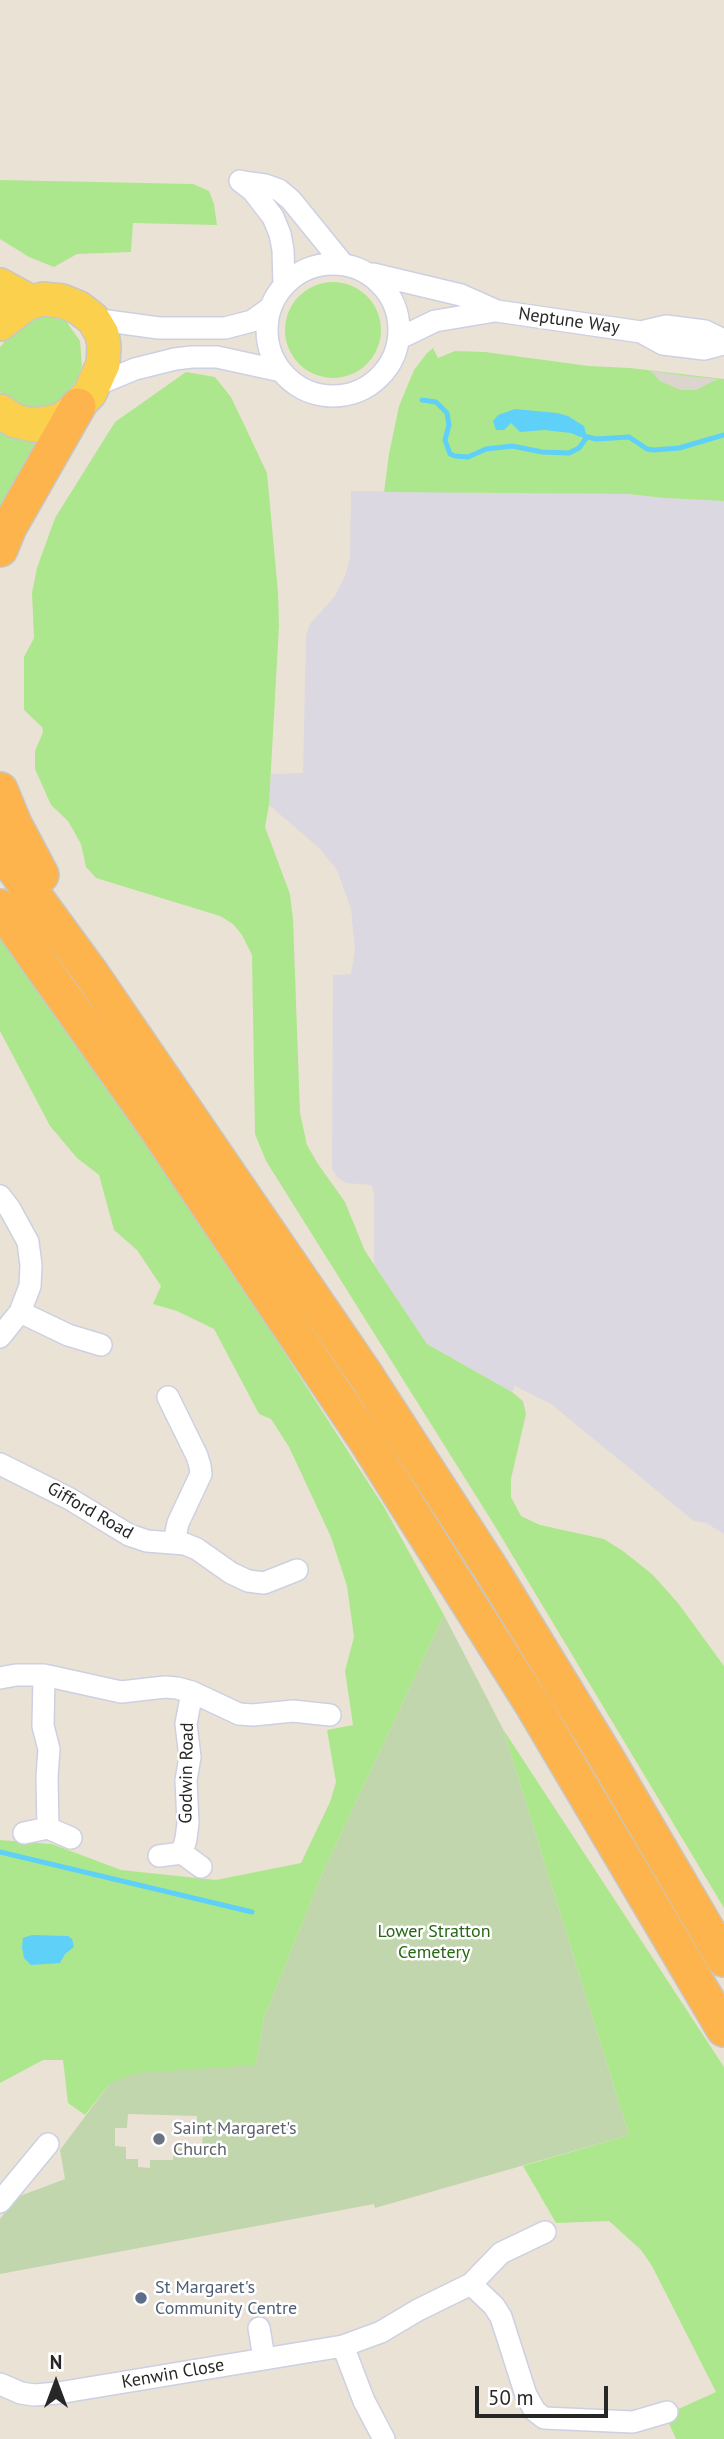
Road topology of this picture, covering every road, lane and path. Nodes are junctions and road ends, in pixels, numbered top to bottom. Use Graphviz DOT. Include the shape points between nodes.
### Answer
graph roads {
  1 [pos="343,264"];
  2 [pos="367,272"];
  3 [pos="0,285"];
  4 [pos="284,286"];
  5 [pos="31,302"];
  6 [pos="270,309"];
  7 [pos="497,310"];
  8 [pos="93,319"];
  9 [pos="0,324"];
  10 [pos="400,338"];
  11 [pos="724,342"];
  12 [pos="281,371"];
  13 [pos="86,396"];
  14 [pos="0,411"];
  15 [pos="0,549"];
  16 [pos="0,790"];
  17 [pos="0,849"];
  18 [pos="0,907"];
  19 [pos="90,972"];
  20 [pos="0,1196"];
  21 [pos="20,1312"];
  22 [pos="0,1337"];
  23 [pos="101,1345"];
  24 [pos="168,1397"];
  25 [pos="0,1464"];
  26 [pos="174,1542"];
  27 [pos="297,1570"];
  28 [pos="44,1675"];
  29 [pos="0,1678"];
  30 [pos="192,1692"];
  31 [pos="330,1715"];
  32 [pos="48,1828"];
  33 [pos="24,1833"];
  34 [pos="71,1839"];
  35 [pos="181,1853"];
  36 [pos="159,1856"];
  37 [pos="201,1867"];
  38 [pos="724,1959"];
  39 [pos="724,2029"];
  40 [pos="48,2144"];
  41 [pos="0,2202"];
  42 [pos="545,2232"];
  43 [pos="471,2284"];
  44 [pos="259,2328"];
  45 [pos="343,2346"];
  46 [pos="264,2358"];
  47 [pos="0,2384"];
  48 [pos="667,2412"];
  49 [pos="384,2439"];
  1 -- 2 [label="street"];
  1 -- 4 [label="street" via="304,270"];
  1 -- 4 [label="street" via="279,190 238,180 263,202 280,234"];
  2 -- 7 [label="street, Neptune Way" via="461,295"];
  2 -- 10 [label="street" via="393,300"];
  3 -- 5 [label="main road"];
  4 -- 6 [label="street"];
  5 -- 8 [label="main road" via="61,301"];
  5 -- 9 [label="main road"];
  6 -- 8 [label="street" via="252,321 225,328 159,328"];
  6 -- 12 [label="street" via="269,347"];
  7 -- 10 [label="street, Neptune Way" via="436,321"];
  7 -- 11 [label="street, Neptune Way" via="641,332 666,326 705,331"];
  8 -- 13 [label="main road" via="102,334 103,364"];
  10 -- 12 [label="street" via="384,373 351,394 313,393"];
  12 -- 13 [label="street" via="218,357 192,357 144,366"];
  13 -- 14 [label="main road" via="59,421 33,425"];
  13 -- 15 [label="highway"];
  16 -- 19 [label="highway"];
  17 -- 19 [label="highway"];
  18 -- 39 [label="highway" via="153,1123 366,1440 534,1707"];
  19 -- 38 [label="highway" via="365,1374 476,1546"];
  20 -- 21 [label="street" via="28,1242 30,1286"];
  21 -- 22 [label="street"];
  21 -- 23 [label="street"];
  24 -- 26 [label="street" via="197,1455 201,1474"];
  25 -- 26 [label="street, Gifford Road" via="129,1535"];
  26 -- 27 [label="street, Gifford Road" via="197,1549 231,1573 257,1583"];
  28 -- 29 [label="street, Godwin Road"];
  28 -- 30 [label="street, Godwin Road" via="121,1692 165,1687"];
  28 -- 32 [label="street"];
  30 -- 31 [label="street, Godwin Road" via="239,1714 293,1711"];
  30 -- 35 [label="street, Godwin Road" via="186,1729 188,1823"];
  32 -- 33 [label="street"];
  32 -- 34 [label="street"];
  35 -- 36 [label="street"];
  35 -- 37 [label="street"];
  40 -- 41 [label="street"];
  42 -- 43 [label="street, Kenwin Close" via="501,2253"];
  43 -- 45 [label="street, Kenwin Close" via="381,2332"];
  43 -- 48 [label="street" via="501,2317 526,2395 544,2418 633,2422"];
  44 -- 46 [label="street"];
  45 -- 46 [label="street, Kenwin Close"];
  45 -- 49 [label="street"];
  46 -- 47 [label="street, Kenwin Close" via="58,2393 21,2393"];
}
